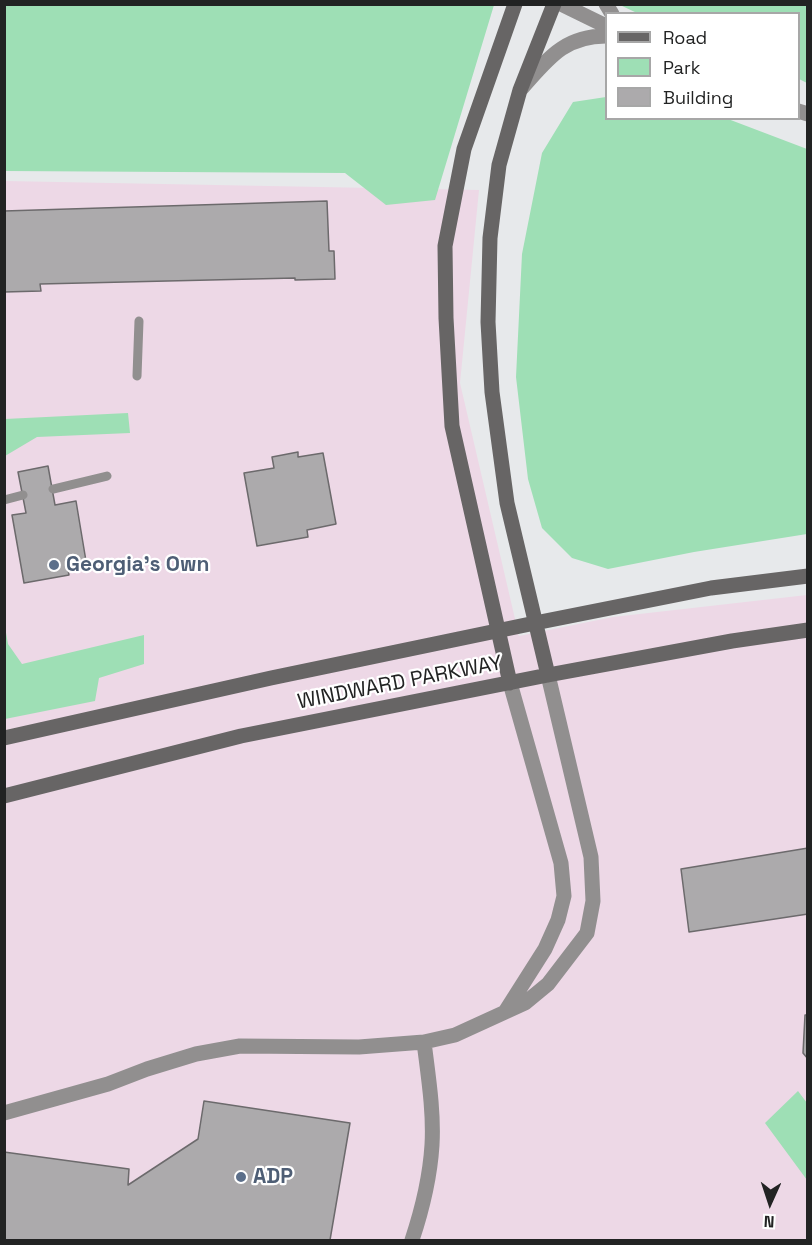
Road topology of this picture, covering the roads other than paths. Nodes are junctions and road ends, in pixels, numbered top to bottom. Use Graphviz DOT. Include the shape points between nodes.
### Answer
graph roads {
  1 [pos="515,4"];
  2 [pos="554,4"];
  3 [pos="561,4"];
  4 [pos="605,26"];
  5 [pos="605,36"];
  6 [pos="520,90"];
  7 [pos="139,321"];
  8 [pos="137,376"];
  9 [pos="107,476"];
  10 [pos="52,489"];
  11 [pos="23,495"];
  12 [pos="4,500"];
  13 [pos="807,576"];
  14 [pos="535,623"];
  15 [pos="807,630"];
  16 [pos="497,631"];
  17 [pos="548,675"];
  18 [pos="510,683"];
  19 [pos="4,738"];
  20 [pos="4,796"];
  21 [pos="505,1012"];
  22 [pos="424,1042"];
  23 [pos="4,1113"];
  24 [pos="412,1240"];
  1 -- 16 [label="main road" via="464,149 445,246 452,426"];
  2 -- 6 [label="main road"];
  3 -- 4 [label="street"];
  5 -- 6 [label="street" via="574,41 552,54"];
  6 -- 14 [label="main road" via="499,165 490,238 488,322 492,392 507,503"];
  7 -- 8 [label="lane"];
  9 -- 10 [label="lane"];
  11 -- 12 [label="lane"];
  13 -- 14 [label="main road, WINDWARD PARKWAY" via="711,588"];
  14 -- 16 [label="main road, WINDWARD PARKWAY"];
  14 -- 17 [label="main road"];
  15 -- 17 [label="main road, WINDWARD PARKWAY"];
  16 -- 18 [label="main road"];
  16 -- 19 [label="main road, WINDWARD PARKWAY"];
  17 -- 18 [label="main road, WINDWARD PARKWAY"];
  17 -- 21 [label="street" via="591,857 593,901 587,933 574,952 548,984 525,1003"];
  18 -- 20 [label="main road, WINDWARD PARKWAY" via="241,736"];
  18 -- 21 [label="street" via="561,863 564,896 544,949"];
  21 -- 22 [label="street" via="455,1035"];
  22 -- 23 [label="street" via="359,1047 240,1046 196,1054"];
  22 -- 24 [label="street" via="432,1144 421,1214"];
}
